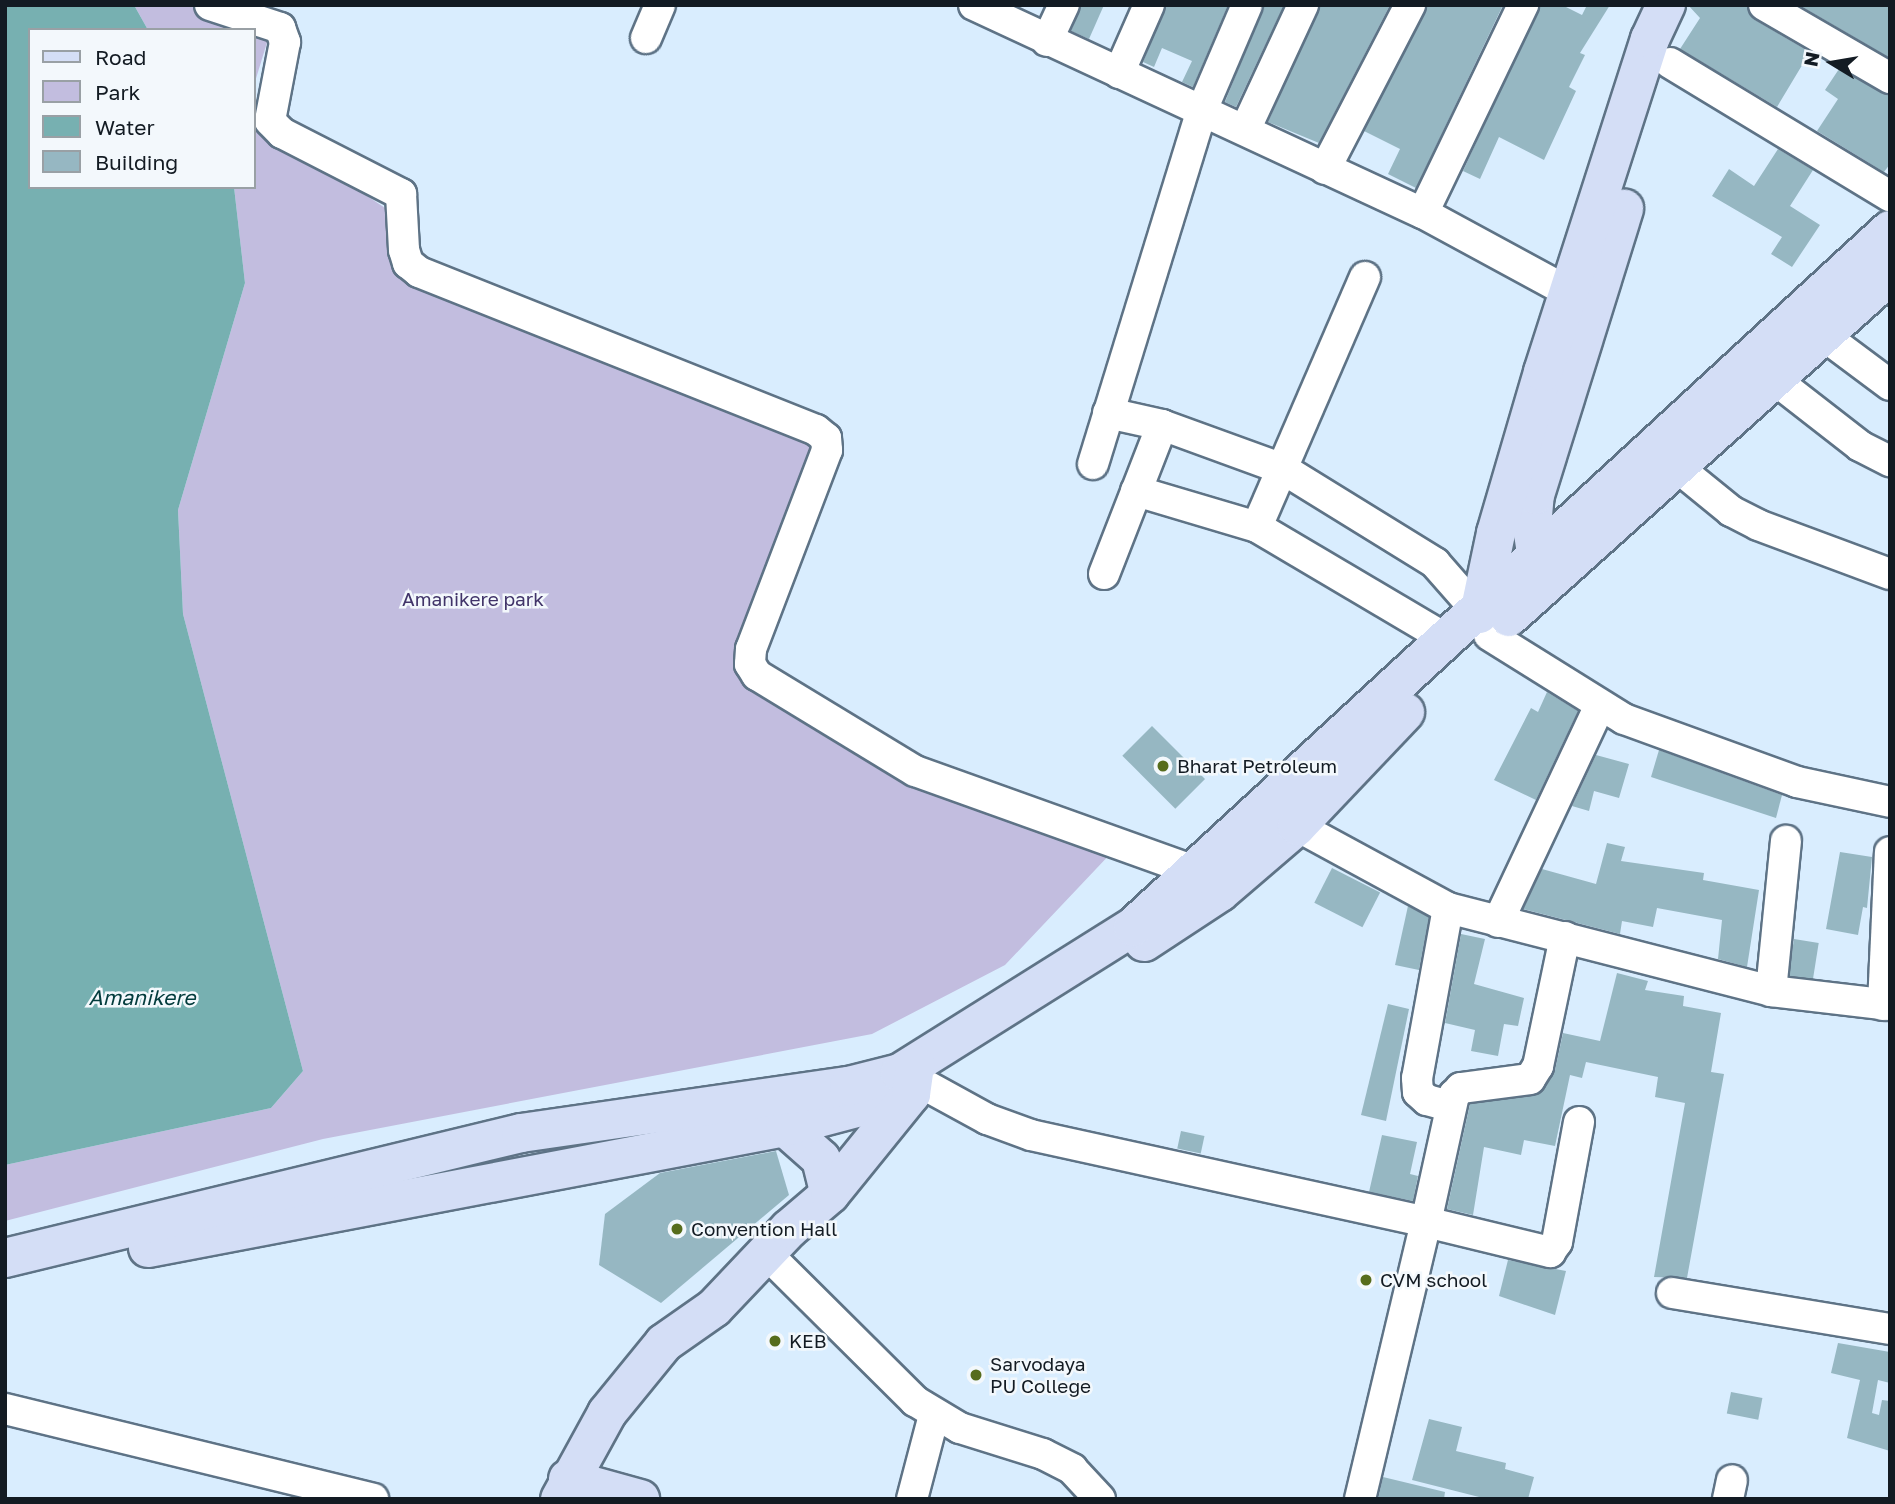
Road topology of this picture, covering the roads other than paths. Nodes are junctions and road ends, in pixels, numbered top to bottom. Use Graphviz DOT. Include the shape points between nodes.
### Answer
graph roads {
  1 [pos="209,5"];
  2 [pos="660,5"];
  3 [pos="974,5"];
  4 [pos="1064,5"];
  5 [pos="1149,5"];
  6 [pos="1247,5"];
  7 [pos="1410,5"];
  8 [pos="1523,5"];
  9 [pos="1666,5"];
  10 [pos="1693,5"];
  11 [pos="1764,5"];
  12 [pos="1294,8"];
  13 [pos="646,38"];
  14 [pos="1047,41"];
  15 [pos="1670,63"];
  16 [pos="1119,73"];
  17 [pos="1890,78"];
  18 [pos="1202,110"];
  19 [pos="1245,130"];
  20 [pos="1325,169"];
  21 [pos="1890,196"];
  22 [pos="1423,213"];
  23 [pos="1890,230"];
  24 [pos="1890,275"];
  25 [pos="1365,277"];
  26 [pos="1582,299"];
  27 [pos="1824,335"];
  28 [pos="1774,379"];
  29 [pos="1890,385"];
  30 [pos="1108,413"];
  31 [pos="1162,425"];
  32 [pos="1890,461"];
  33 [pos="1093,464"];
  34 [pos="1677,467"];
  35 [pos="1283,468"];
  36 [pos="1136,491"];
  37 [pos="1257,527"];
  38 [pos="1539,572"];
  39 [pos="1890,573"];
  40 [pos="1104,574"];
  41 [pos="1483,624"];
  42 [pos="1448,640"];
  43 [pos="1599,707"];
  44 [pos="1890,802"];
  45 [pos="1297,826"];
  46 [pos="1786,841"];
  47 [pos="1890,852"];
  48 [pos="1195,871"];
  49 [pos="1448,908"];
  50 [pos="1498,922"];
  51 [pos="1565,937"];
  52 [pos="1771,991"];
  53 [pos="1886,1005"];
  54 [pos="917,1081"];
  55 [pos="1450,1107"];
  56 [pos="1579,1122"];
  57 [pos="785,1127"];
  58 [pos="830,1194"];
  59 [pos="1426,1222"];
  60 [pos="767,1254"];
  61 [pos="5,1258"];
  62 [pos="5,1276"];
  63 [pos="1672,1293"];
  64 [pos="1890,1329"];
  65 [pos="5,1409"];
  66 [pos="934,1415"];
  67 [pos="564,1489"];
  68 [pos="373,1499"];
  69 [pos="640,1499"];
  70 [pos="912,1499"];
  71 [pos="1100,1499"];
  72 [pos="1360,1499"];
  1 -- 48 [label="street" via="281,28 285,41 270,121 282,133 401,194 404,250 408,263 419,272 816,430 826,438 827,450 751,649 750,664 757,675 915,771"];
  2 -- 13 [label="street"];
  3 -- 14 [label="street"];
  4 -- 14 [label="street"];
  5 -- 16 [label="street"];
  6 -- 18 [label="street"];
  7 -- 20 [label="street"];
  8 -- 22 [label="street"];
  9 -- 26 [label="main road" via="1650,39"];
  10 -- 15 [label="main road"];
  11 -- 17 [label="street"];
  12 -- 19 [label="street"];
  14 -- 16 [label="street"];
  15 -- 21 [label="street"];
  15 -- 26 [label="main road"];
  16 -- 18 [label="street"];
  18 -- 19 [label="street"];
  18 -- 30 [label="street"];
  19 -- 20 [label="street"];
  20 -- 22 [label="street"];
  22 -- 26 [label="street"];
  23 -- 38 [label="main road"];
  24 -- 27 [label="main road"];
  25 -- 35 [label="street"];
  26 -- 38 [label="main road" via="1535,495"];
  26 -- 41 [label="main road" via="1522,442"];
  27 -- 28 [label="main road"];
  27 -- 29 [label="street"];
  28 -- 32 [label="street" via="1860,446"];
  28 -- 34 [label="main road"];
  30 -- 31 [label="street"];
  30 -- 33 [label="street"];
  31 -- 35 [label="street"];
  31 -- 36 [label="street"];
  34 -- 38 [label="main road"];
  34 -- 39 [label="street" via="1749,520"];
  35 -- 37 [label="street"];
  35 -- 41 [label="street" via="1435,563"];
  36 -- 37 [label="street"];
  36 -- 40 [label="street"];
  37 -- 42 [label="street"];
  38 -- 41 [label="main road"];
  41 -- 42 [label="main road"];
  41 -- 43 [label="street"];
  41 -- 45 [label="main road"];
  42 -- 48 [label="main road"];
  43 -- 44 [label="street" via="1797,782"];
  43 -- 50 [label="street"];
  45 -- 49 [label="street"];
  45 -- 54 [label="main road" via="1220,892"];
  46 -- 52 [label="street"];
  47 -- 53 [label="street"];
  48 -- 54 [label="main road" via="1133,927"];
  49 -- 50 [label="street"];
  49 -- 55 [label="street" via="1417,1078 1418,1092 1427,1100"];
  50 -- 51 [label="street"];
  51 -- 52 [label="street"];
  51 -- 55 [label="street" via="1538,1066 1530,1079 1461,1088"];
  52 -- 53 [label="street"];
  54 -- 57 [label="main road"];
  54 -- 58 [label="main road"];
  54 -- 59 [label="street" via="987,1119 1031,1135"];
  54 -- 61 [label="main road" via="900,1073 849,1086 522,1133"];
  55 -- 59 [label="street"];
  56 -- 59 [label="street" via="1557,1242 1550,1252"];
  57 -- 58 [label="main road" via="821,1159"];
  57 -- 62 [label="main road"];
  58 -- 60 [label="main road"];
  59 -- 72 [label="street"];
  60 -- 66 [label="street"];
  60 -- 67 [label="main road" via="715,1308 664,1343 607,1413"];
  63 -- 64 [label="street"];
  65 -- 68 [label="street"];
  66 -- 70 [label="street"];
  66 -- 71 [label="street" via="1043,1454 1072,1469"];
  67 -- 69 [label="main road"];
}
